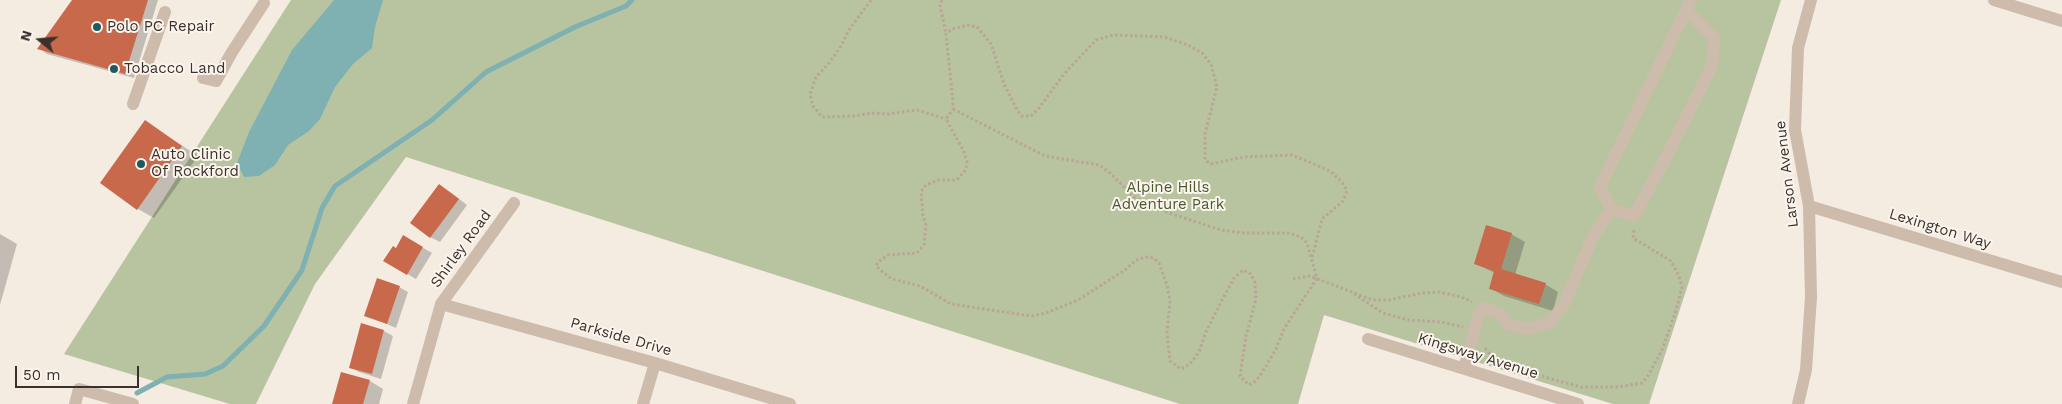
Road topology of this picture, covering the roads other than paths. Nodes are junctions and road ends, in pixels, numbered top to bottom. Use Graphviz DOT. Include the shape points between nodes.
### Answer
graph roads {
  1 [pos="1810,0"];
  2 [pos="1994,0"];
  3 [pos="264,3"];
  4 [pos="1689,5"];
  5 [pos="165,12"];
  6 [pos="2062,21"];
  7 [pos="204,78"];
  8 [pos="133,104"];
  9 [pos="514,202"];
  10 [pos="1809,206"];
  11 [pos="1611,209"];
  12 [pos="2062,282"];
  13 [pos="441,304"];
  14 [pos="1368,339"];
  15 [pos="655,363"];
  16 [pos="1464,368"];
  17 [pos="75,404"];
  18 [pos="133,404"];
  19 [pos="413,404"];
  20 [pos="643,404"];
  21 [pos="790,404"];
  22 [pos="1578,404"];
  23 [pos="1798,404"];
  1 -- 10 [label="street, Larson Avenue" via="1798,48 1795,130"];
  2 -- 6 [label="street"];
  3 -- 7 [label="street" via="216,81"];
  4 -- 11 [label="street" via="1600,187"];
  4 -- 11 [label="street" via="1714,38 1712,66 1634,216"];
  5 -- 8 [label="street"];
  9 -- 13 [label="street, Shirley Road"];
  10 -- 12 [label="street, Lexington Way"];
  10 -- 23 [label="street, Larson Avenue" via="1811,297 1806,370"];
  11 -- 16 [label="street" via="1593,237 1564,304 1551,322 1528,329 1509,325 1499,313 1484,308 1478,315"];
  13 -- 15 [label="street, Parkside Drive"];
  13 -- 19 [label="street, Shirley Road"];
  14 -- 16 [label="street, Kingsway Avenue"];
  15 -- 20 [label="street"];
  15 -- 21 [label="street, Parkside Drive"];
  16 -- 22 [label="street, Kingsway Avenue"];
  17 -- 18 [label="street" via="79,389"];
}
